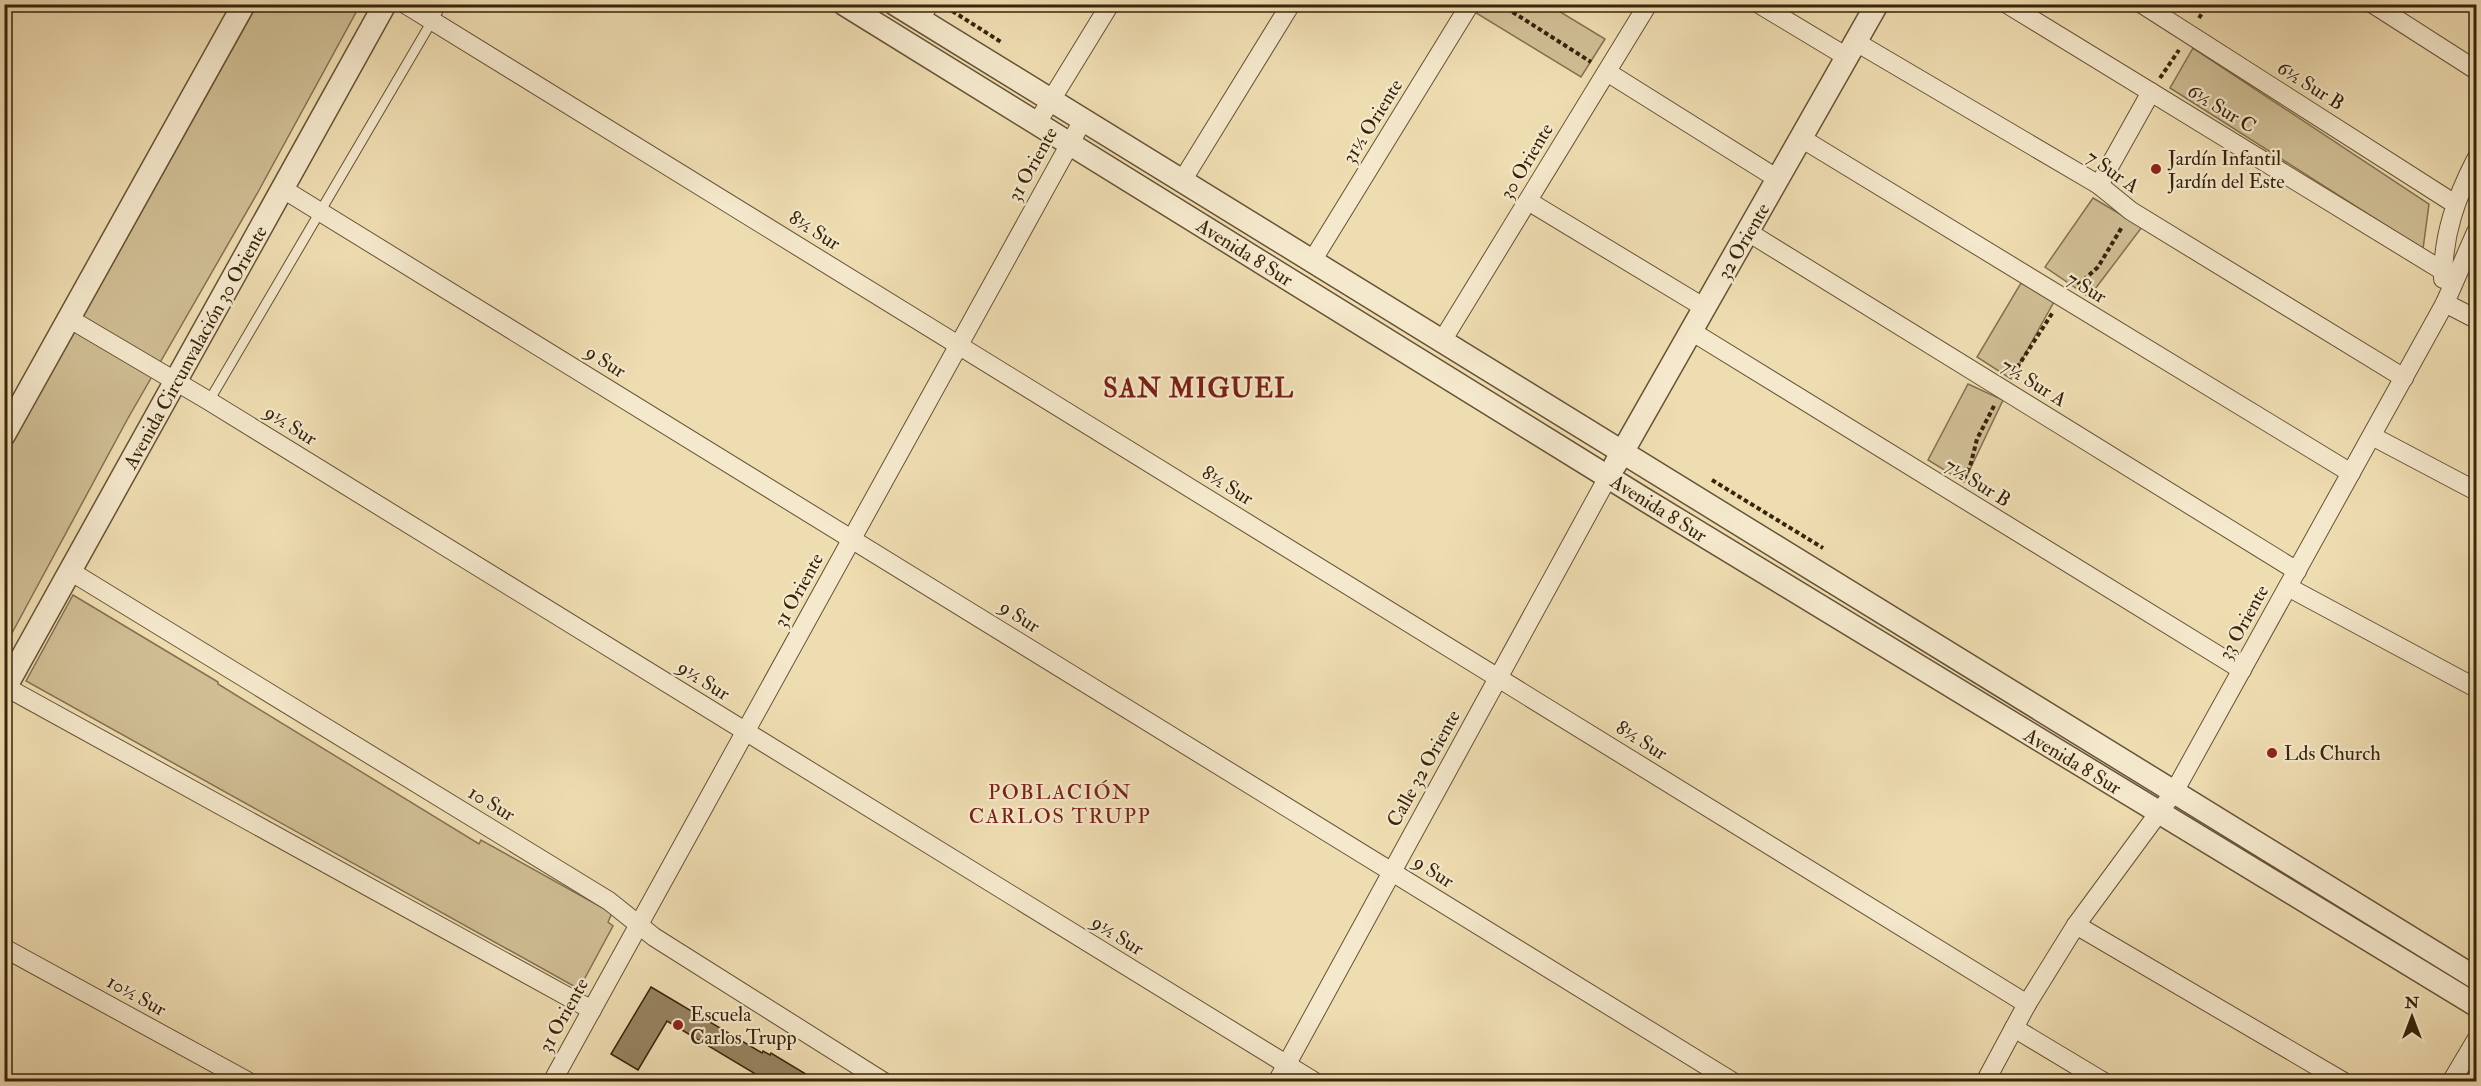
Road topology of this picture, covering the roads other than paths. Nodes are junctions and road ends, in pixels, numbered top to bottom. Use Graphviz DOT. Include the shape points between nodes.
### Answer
graph roads {
  1 [pos="244,4"];
  2 [pos="385,4"];
  3 [pos="405,4"];
  4 [pos="442,4"];
  5 [pos="844,4"];
  6 [pos="895,4"];
  7 [pos="1110,4"];
  8 [pos="1291,4"];
  9 [pos="1470,4"];
  10 [pos="1648,4"];
  11 [pos="1759,4"];
  12 [pos="1877,4"];
  13 [pos="2007,4"];
  14 [pos="2142,4"];
  15 [pos="2373,4"];
  16 [pos="924,12"];
  17 [pos="432,21"];
  18 [pos="1851,49"];
  19 [pos="2476,70"];
  20 [pos="1607,72"];
  21 [pos="2151,92"];
  22 [pos="1051,100"];
  23 [pos="1083,120"];
  24 [pos="1037,123"];
  25 [pos="1801,138"];
  26 [pos="1070,143"];
  27 [pos="2476,159"];
  28 [pos="1778,179"];
  29 [pos="1182,181"];
  30 [pos="2099,185"];
  31 [pos="283,189"];
  32 [pos="1528,201"];
  33 [pos="2455,204"];
  34 [pos="320,212"];
  35 [pos="1748,232"];
  36 [pos="2476,232"];
  37 [pos="1312,261"];
  38 [pos="2443,271"];
  39 [pos="2445,303"];
  40 [pos="1705,308"];
  41 [pos="70,319"];
  42 [pos="2476,319"];
  43 [pos="1691,331"];
  44 [pos="1442,341"];
  45 [pos="958,345"];
  46 [pos="2404,378"];
  47 [pos="176,381"];
  48 [pos="209,401"];
  49 [pos="4,435"];
  50 [pos="2372,436"];
  51 [pos="1623,452"];
  52 [pos="2351,473"];
  53 [pos="1608,477"];
  54 [pos="2476,491"];
  55 [pos="851,539"];
  56 [pos="70,571"];
  57 [pos="2297,571"];
  58 [pos="2288,587"];
  59 [pos="2242,670"];
  60 [pos="1498,678"];
  61 [pos="5,688"];
  62 [pos="2476,688"];
  63 [pos="745,732"];
  64 [pos="2174,792"];
  65 [pos="2160,815"];
  66 [pos="1392,872"];
  67 [pos="639,925"];
  68 [pos="2076,925"];
  69 [pos="4,948"];
  70 [pos="2476,978"];
  71 [pos="2474,998"];
  72 [pos="2027,1004"];
  73 [pos="592,1010"];
  74 [pos="2014,1029"];
  75 [pos="2476,1040"];
  76 [pos="1286,1064"];
  77 [pos="864,1076"];
  78 [pos="249,1082"];
  79 [pos="552,1082"];
  80 [pos="884,1082"];
  81 [pos="1277,1082"];
  82 [pos="1315,1082"];
  83 [pos="1733,1082"];
  84 [pos="1985,1082"];
  85 [pos="2104,1082"];
  86 [pos="2344,1082"];
  87 [pos="2451,1082"];
  1 -- 41 [label="street"];
  2 -- 31 [label="street, Avenida Circunvalación 30 Oriente"];
  3 -- 17 [label="street, 8½ Sur"];
  4 -- 17 [label="lane"];
  5 -- 24 [label="street, Avenida 8 Sur"];
  6 -- 16 [label="street, Avenida 8 Sur"];
  7 -- 22 [label="street, 31 Oriente"];
  8 -- 29 [label="street"];
  9 -- 37 [label="street, 31½ Oriente"];
  10 -- 20 [label="street, 30 Oriente"];
  11 -- 18 [label="street, 7 Sur A"];
  12 -- 18 [label="street, 32 Oriente"];
  13 -- 21 [label="street, 6½ Sur C"];
  14 -- 33 [label="street, 6½ Sur B"];
  15 -- 19 [label="street"];
  16 -- 22 [label="street, Avenida 8 Sur"];
  17 -- 34 [label="lane"];
  17 -- 45 [label="street, 8½ Sur"];
  18 -- 25 [label="street, 32 Oriente"];
  18 -- 30 [label="street, 7 Sur A"];
  20 -- 28 [label="street"];
  20 -- 32 [label="street, 30 Oriente"];
  21 -- 30 [label="street"];
  21 -- 38 [label="street, 6½ Sur C"];
  22 -- 23 [label="street, Avenida 8 Sur"];
  22 -- 24 [label="street, 31 Oriente"];
  23 -- 26 [label="street, 31 Oriente"];
  23 -- 29 [label="street, Avenida 8 Sur"];
  24 -- 26 [label="street, Avenida 8 Sur"];
  25 -- 28 [label="street, 32 Oriente"];
  25 -- 52 [label="street, 7 Sur"];
  26 -- 45 [label="street, 31 Oriente"];
  26 -- 53 [label="street, Avenida 8 Sur"];
  27 -- 33 [label="street"];
  28 -- 35 [label="street, 32 Oriente"];
  29 -- 37 [label="street, Avenida 8 Sur"];
  30 -- 46 [label="street, 7 Sur A" via="2131,211"];
  31 -- 34 [label="street, 9 Sur"];
  31 -- 47 [label="street, Avenida Circunvalación 30 Oriente"];
  32 -- 40 [label="street"];
  32 -- 44 [label="street, 30 Oriente"];
  33 -- 38 [label="street" via="2445,241"];
  34 -- 48 [label="lane"];
  34 -- 55 [label="street, 9 Sur"];
  35 -- 40 [label="street, 32 Oriente"];
  35 -- 57 [label="street, 7½ Sur A"];
  36 -- 39 [label="street, 33 Oriente"];
  37 -- 44 [label="street, Avenida 8 Sur"];
  38 -- 39 [label="street"];
  39 -- 42 [label="street"];
  39 -- 46 [label="street, 33 Oriente"];
  40 -- 43 [label="street, 32 Oriente"];
  41 -- 47 [label="street, 9½ Sur"];
  41 -- 49 [label="street"];
  43 -- 51 [label="street, 32 Oriente"];
  43 -- 59 [label="street, 7½ Sur B"];
  44 -- 51 [label="street, Avenida 8 Sur"];
  45 -- 55 [label="street, 31 Oriente"];
  45 -- 60 [label="street, 8½ Sur"];
  46 -- 50 [label="street, 33 Oriente"];
  47 -- 48 [label="street, 9½ Sur"];
  47 -- 56 [label="street, Avenida Circunvalación 30 Oriente"];
  48 -- 63 [label="street, 9½ Sur"];
  50 -- 52 [label="street, 33 Oriente"];
  50 -- 54 [label="street"];
  51 -- 53 [label="street, 32 Oriente"];
  51 -- 64 [label="street, Avenida 8 Sur"];
  52 -- 57 [label="street, 33 Oriente"];
  53 -- 60 [label="street, Calle 32 Oriente"];
  53 -- 65 [label="street, Avenida 8 Sur"];
  55 -- 63 [label="street, 31 Oriente"];
  55 -- 66 [label="street, 9 Sur"];
  56 -- 61 [label="street, Avenida Circunvalación 30 Oriente"];
  56 -- 67 [label="street, 10 Sur" via="599,894"];
  57 -- 58 [label="street, 33 Oriente"];
  58 -- 59 [label="street, 33 Oriente"];
  58 -- 62 [label="street"];
  59 -- 64 [label="street, 33 Oriente"];
  60 -- 66 [label="street, Calle 32 Oriente"];
  60 -- 72 [label="street, 8½ Sur"];
  61 -- 73 [label="street"];
  63 -- 67 [label="street, 31 Oriente"];
  63 -- 76 [label="street, 9½ Sur"];
  64 -- 65 [label="street, 33 Oriente"];
  64 -- 70 [label="street, Avenida 8 Sur"];
  65 -- 68 [label="street, 33 Oriente"];
  65 -- 71 [label="street, Avenida 8 Sur"];
  66 -- 76 [label="street, Calle 32 Oriente"];
  66 -- 83 [label="street, 9 Sur"];
  67 -- 73 [label="street, 31 Oriente"];
  67 -- 77 [label="street, 10 Sur"];
  68 -- 72 [label="street, 33 Oriente"];
  68 -- 86 [label="street"];
  69 -- 78 [label="street, 10½ Sur"];
  72 -- 74 [label="street, 33 Oriente"];
  73 -- 79 [label="street, 31 Oriente"];
  74 -- 84 [label="street, 33 Oriente"];
  74 -- 85 [label="street"];
  75 -- 87 [label="street"];
  76 -- 81 [label="street, Calle 32 Oriente"];
  76 -- 82 [label="street, 9½ Sur"];
  77 -- 80 [label="street, 10 Sur"];
}
